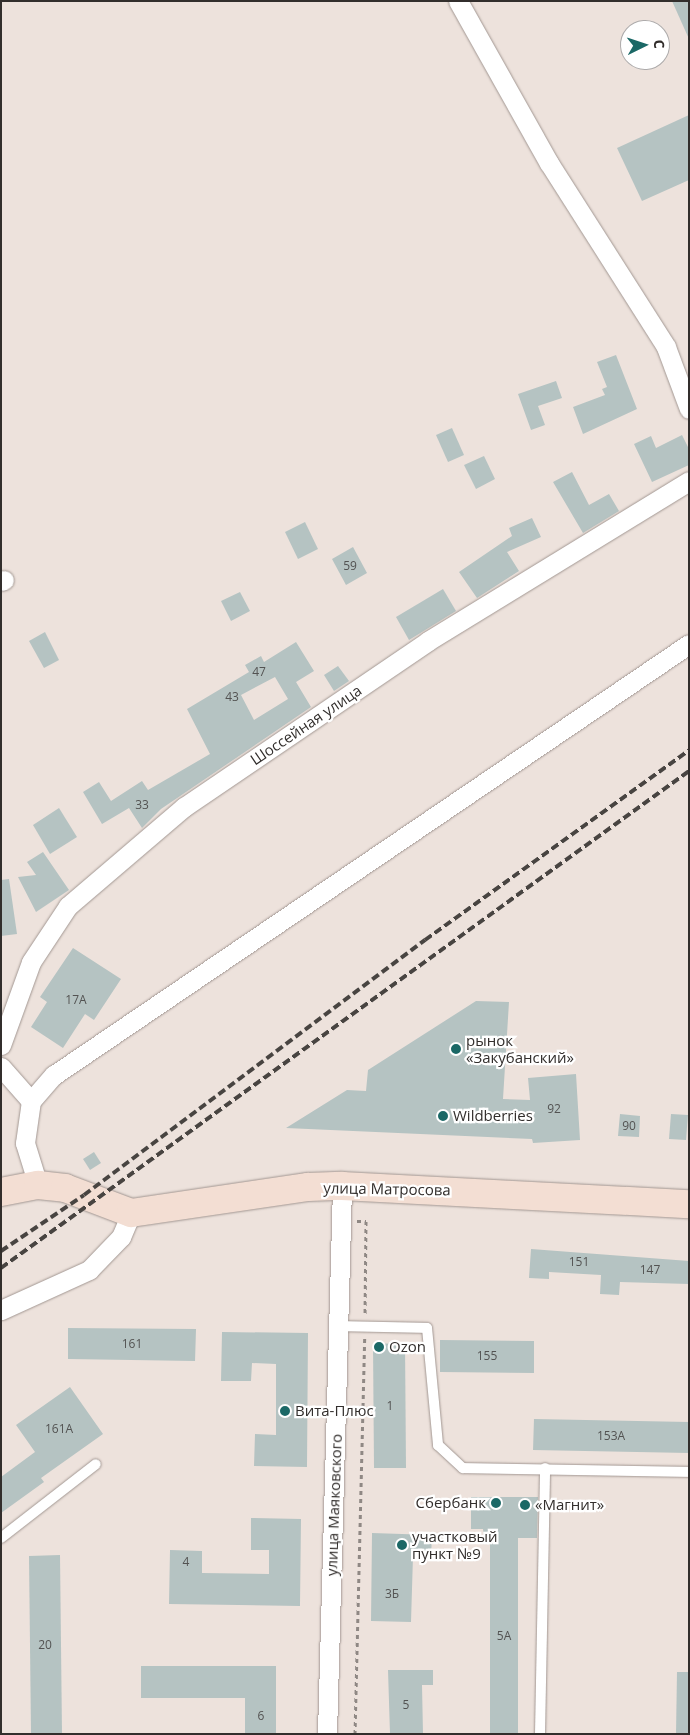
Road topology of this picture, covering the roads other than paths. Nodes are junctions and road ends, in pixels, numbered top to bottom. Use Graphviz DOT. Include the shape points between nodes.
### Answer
graph roads {
  1 [pos="458,1"];
  2 [pos="689,409"];
  3 [pos="689,481"];
  4 [pos="689,644"];
  5 [pos="1,1045"];
  6 [pos="1,1067"];
  7 [pos="31,1101"];
  8 [pos="38,1185"];
  9 [pos="342,1186"];
  10 [pos="1,1192"];
  11 [pos="689,1204"];
  12 [pos="131,1213"];
  13 [pos="1,1310"];
  14 [pos="340,1326"];
  15 [pos="96,1464"];
  16 [pos="545,1468"];
  17 [pos="689,1472"];
  18 [pos="1,1538"];
  19 [pos="327,1734"];
  20 [pos="540,1734"];
  1 -- 2 [label="street" via="549,163 666,347"];
  3 -- 5 [label="street, Шоссейная улица" via="428,641 184,807 68,906 31,962"];
  4 -- 7 [label="street" via="54,1075"];
  6 -- 7 [label="street"];
  7 -- 8 [label="street" via="25,1143"];
  8 -- 10 [label="main road, улица Матросова"];
  8 -- 12 [label="main road, улица Матросова" via="65,1188"];
  9 -- 11 [label="main road, улица Матросова"];
  9 -- 12 [label="main road, улица Матросова" via="308,1187"];
  9 -- 14 [label="street, улица Маяковского"];
  12 -- 13 [label="street" via="121,1237 89,1270"];
  14 -- 16 [label="lane" via="427,1328 438,1446 463,1468"];
  14 -- 19 [label="street, улица Маяковского"];
  15 -- 18 [label="lane"];
  16 -- 17 [label="lane"];
  16 -- 20 [label="lane"];
}
